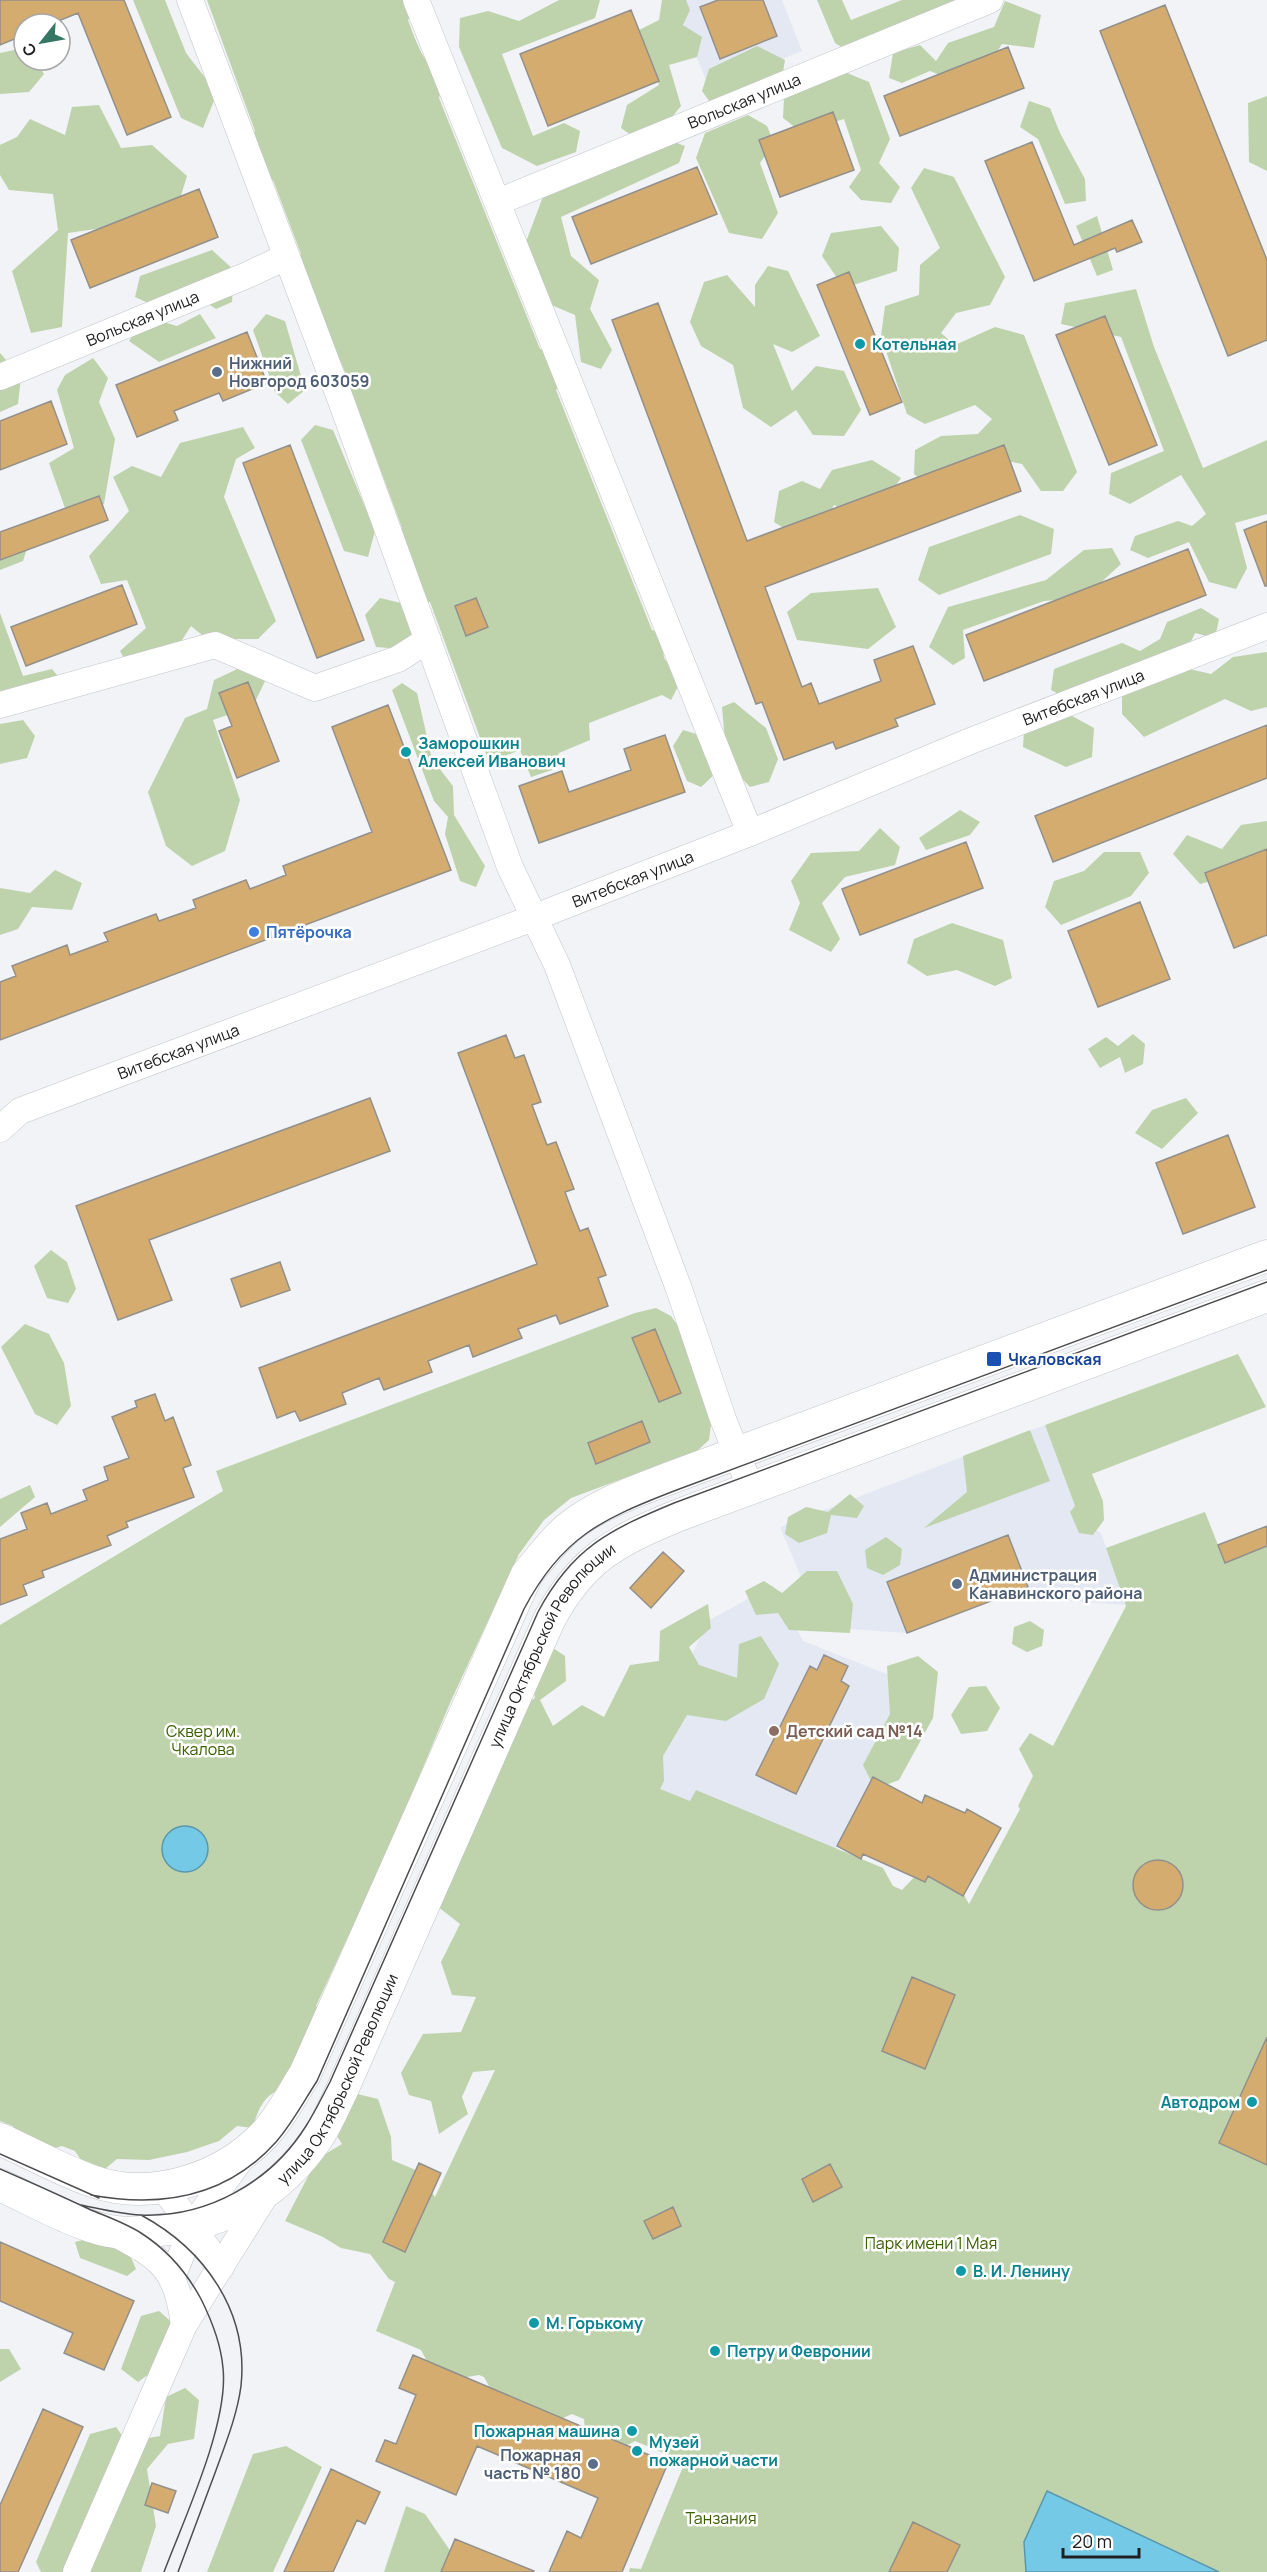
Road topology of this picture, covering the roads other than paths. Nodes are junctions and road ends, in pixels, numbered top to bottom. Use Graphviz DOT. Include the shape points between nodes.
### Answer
graph roads {
  1 [pos="190,0"];
  2 [pos="416,0"];
  3 [pos="990,0"];
  4 [pos="498,202"];
  5 [pos="286,257"];
  6 [pos="0,377"];
  7 [pos="1267,626"];
  8 [pos="428,640"];
  9 [pos="0,705"];
  10 [pos="750,833"];
  11 [pos="533,918"];
  12 [pos="0,1129"];
  13 [pos="1267,1256"];
  14 [pos="1219,1274"];
  15 [pos="1267,1296"];
  16 [pos="1155,1298"];
  17 [pos="1231,1310"];
  18 [pos="1168,1333"];
  19 [pos="737,1454"];
  20 [pos="751,1489"];
  21 [pos="0,2139"];
  22 [pos="247,2151"];
  23 [pos="0,2185"];
  24 [pos="163,2187"];
  25 [pos="268,2191"];
  26 [pos="193,2225"];
  27 [pos="109,2231"];
  28 [pos="221,2267"];
  29 [pos="172,2278"];
  30 [pos="184,2325"];
  31 [pos="76,2572"];
  1 -- 5 [label="street"];
  2 -- 4 [label="street"];
  3 -- 4 [label="street, Вольская улица"];
  4 -- 10 [label="street"];
  5 -- 6 [label="street, Вольская улица"];
  5 -- 8 [label="street"];
  7 -- 10 [label="street, Витебская улица" via="973,740"];
  8 -- 9 [label="street" via="398,658 315,688 215,645"];
  8 -- 11 [label="street" via="510,867"];
  10 -- 11 [label="street, Витебская улица"];
  11 -- 12 [label="street, Витебская улица" via="20,1111"];
  11 -- 19 [label="street" via="561,975"];
  13 -- 14 [label="main road, улица Октябрьской Революции"];
  14 -- 16 [label="main road, улица Октябрьской Революции"];
  14 -- 17 [label="main road"];
  15 -- 17 [label="main road, улица Октябрьской Революции"];
  16 -- 18 [label="main road"];
  16 -- 19 [label="main road, улица Октябрьской Революции"];
  17 -- 18 [label="main road, улица Октябрьской Революции"];
  18 -- 20 [label="main road, улица Октябрьской Революции"];
  19 -- 20 [label="street"];
  19 -- 22 [label="main road, улица Октябрьской Революции" via="616,1499 586,1516 566,1530 527,1574 305,2074 266,2133"];
  20 -- 25 [label="main road, улица Октябрьской Революции" via="679,1515 617,1544 592,1560 562,1596 344,2088 296,2165"];
  21 -- 24 [label="main road, улица Октябрьской Революции" via="93,2181 122,2187"];
  22 -- 24 [label="main road, улица Октябрьской Революции" via="205,2176"];
  22 -- 26 [label="street"];
  23 -- 27 [label="main road, улица Октябрьской Революции"];
  24 -- 26 [label="street"];
  25 -- 26 [label="main road, улица Октябрьской Революции" via="233,2213"];
  25 -- 28 [label="street"];
  26 -- 27 [label="main road, улица Октябрьской Революции" via="140,2232"];
  26 -- 28 [label="street"];
  26 -- 29 [label="street"];
  27 -- 29 [label="street" via="146,2250 164,2264"];
  28 -- 30 [label="street"];
  29 -- 30 [label="street" via="180,2296"];
  30 -- 31 [label="street"];
}
